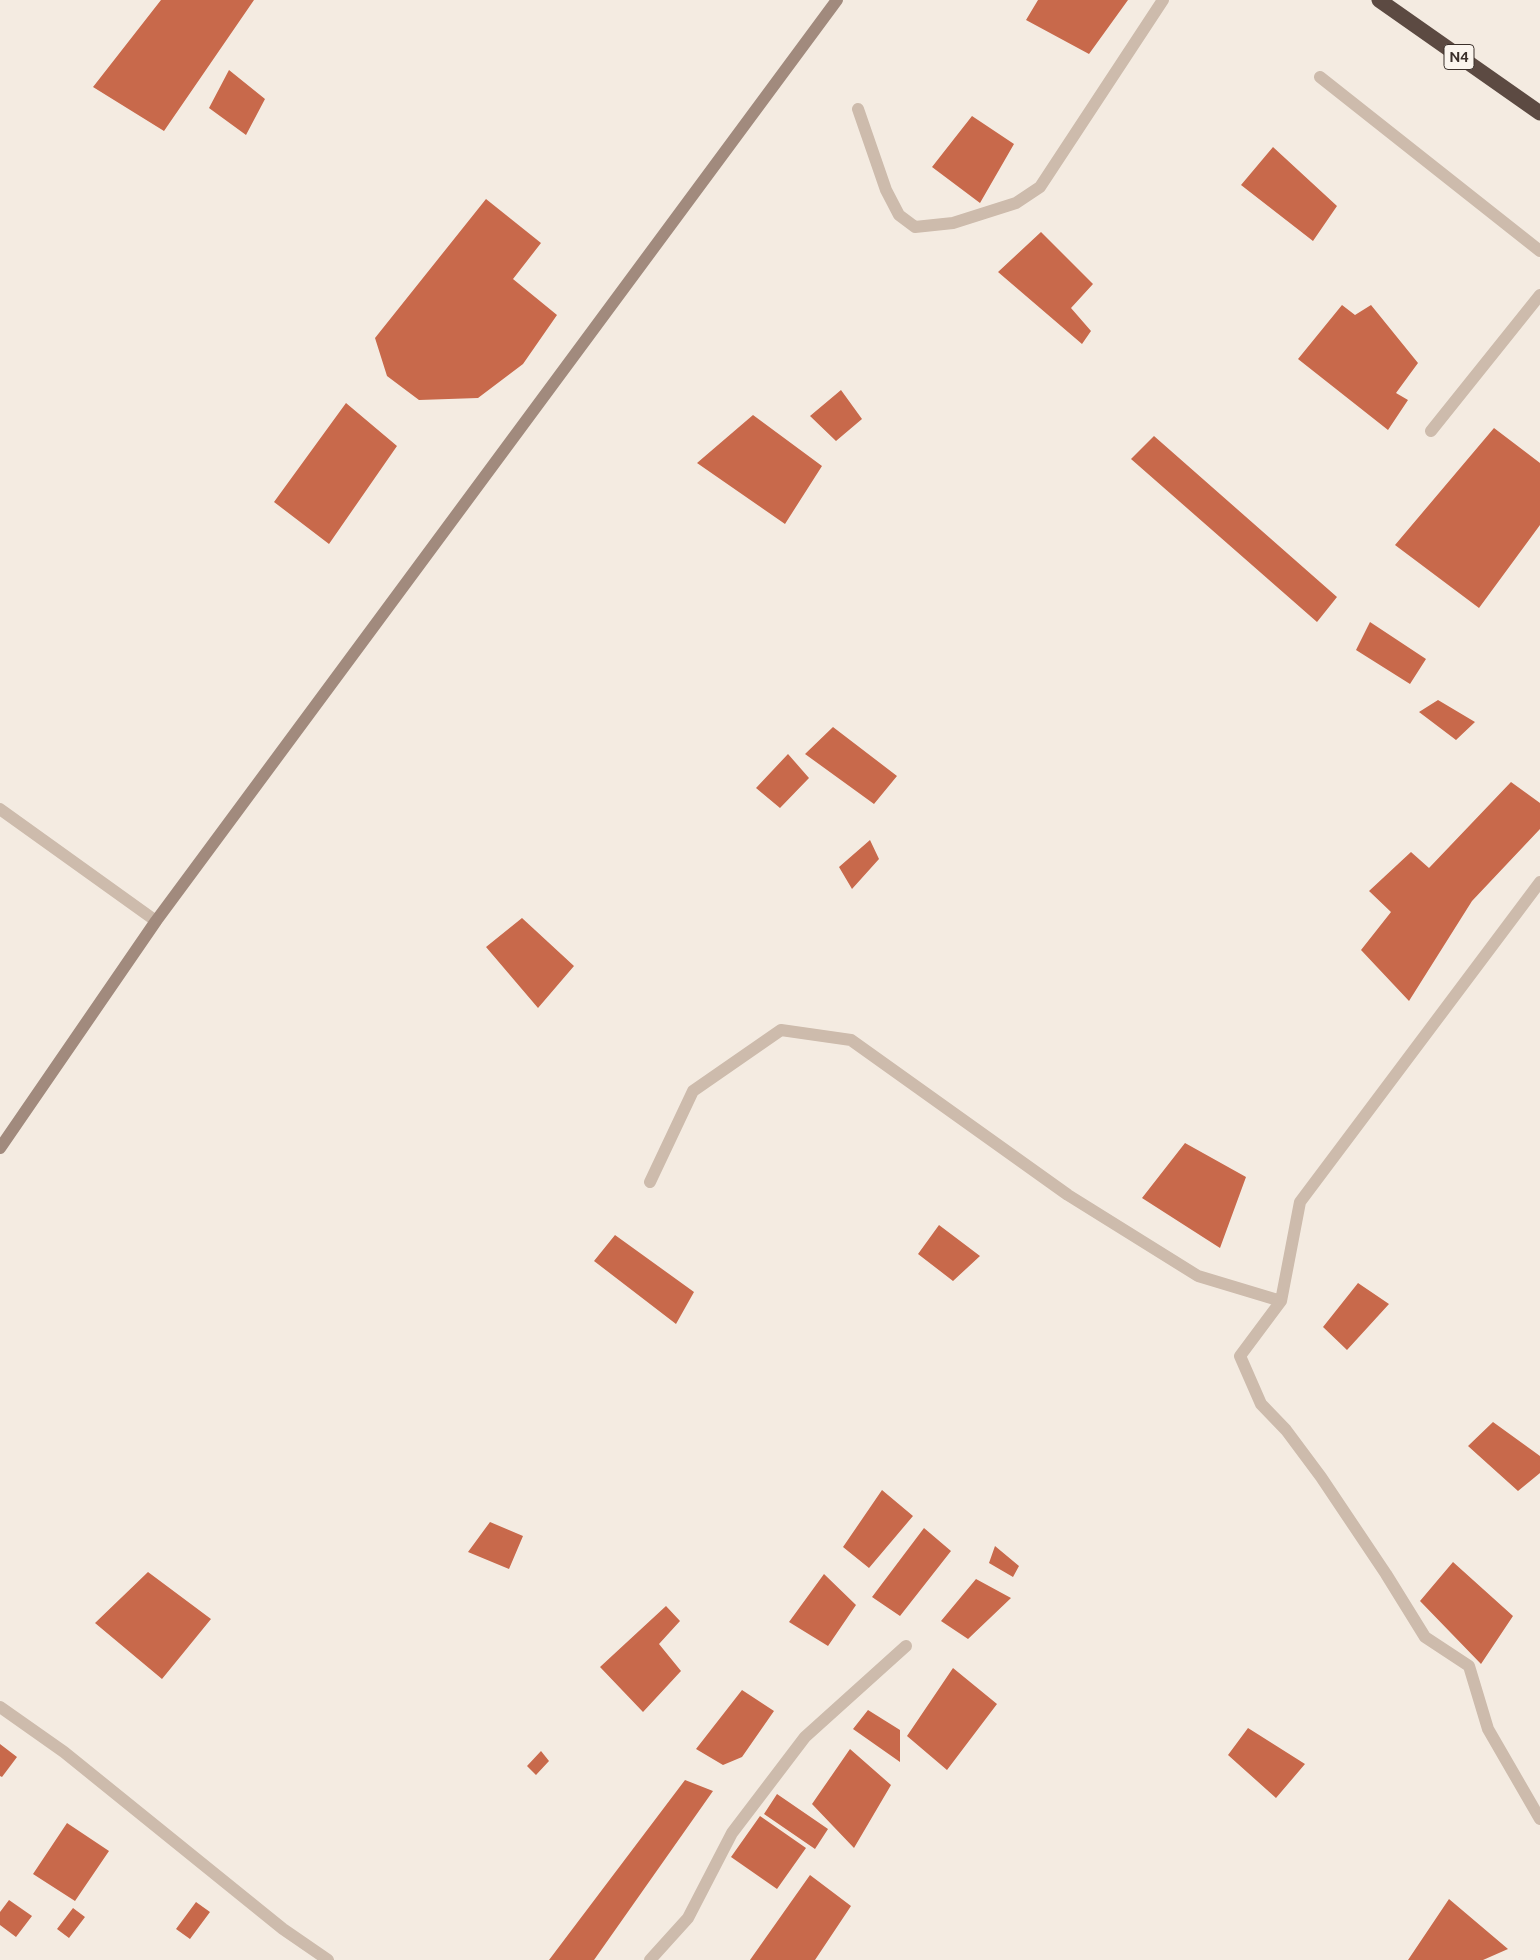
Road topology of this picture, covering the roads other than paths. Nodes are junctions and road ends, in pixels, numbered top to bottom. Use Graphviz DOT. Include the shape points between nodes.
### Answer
graph roads {
  1 [pos="838,0"];
  2 [pos="1163,0"];
  3 [pos="1378,0"];
  4 [pos="1320,77"];
  5 [pos="858,109"];
  6 [pos="1540,113"];
  7 [pos="1540,251"];
  8 [pos="1540,295"];
  9 [pos="1431,431"];
  10 [pos="0,809"];
  11 [pos="1540,882"];
  12 [pos="156,921"];
  13 [pos="0,1148"];
  14 [pos="650,1182"];
  15 [pos="1281,1301"];
  16 [pos="906,1646"];
  17 [pos="0,1707"];
  18 [pos="1540,1819"];
  19 [pos="328,1960"];
  20 [pos="650,1960"];
  1 -- 12 [label="street"];
  2 -- 5 [label="street" via="1040,187 1016,203 953,223 915,227 899,215 886,190"];
  3 -- 6 [label="highway, N4"];
  4 -- 7 [label="street"];
  8 -- 9 [label="street"];
  10 -- 12 [label="street"];
  11 -- 15 [label="street" via="1300,1202"];
  12 -- 13 [label="street"];
  14 -- 15 [label="street" via="693,1091 781,1030 852,1040 1068,1195 1198,1276"];
  15 -- 18 [label="street" via="1240,1356 1261,1404 1286,1430 1321,1477 1425,1637 1469,1666 1488,1729"];
  16 -- 20 [label="street" via="805,1737 732,1833 688,1918"];
  17 -- 19 [label="street" via="64,1752 283,1929"];
}
